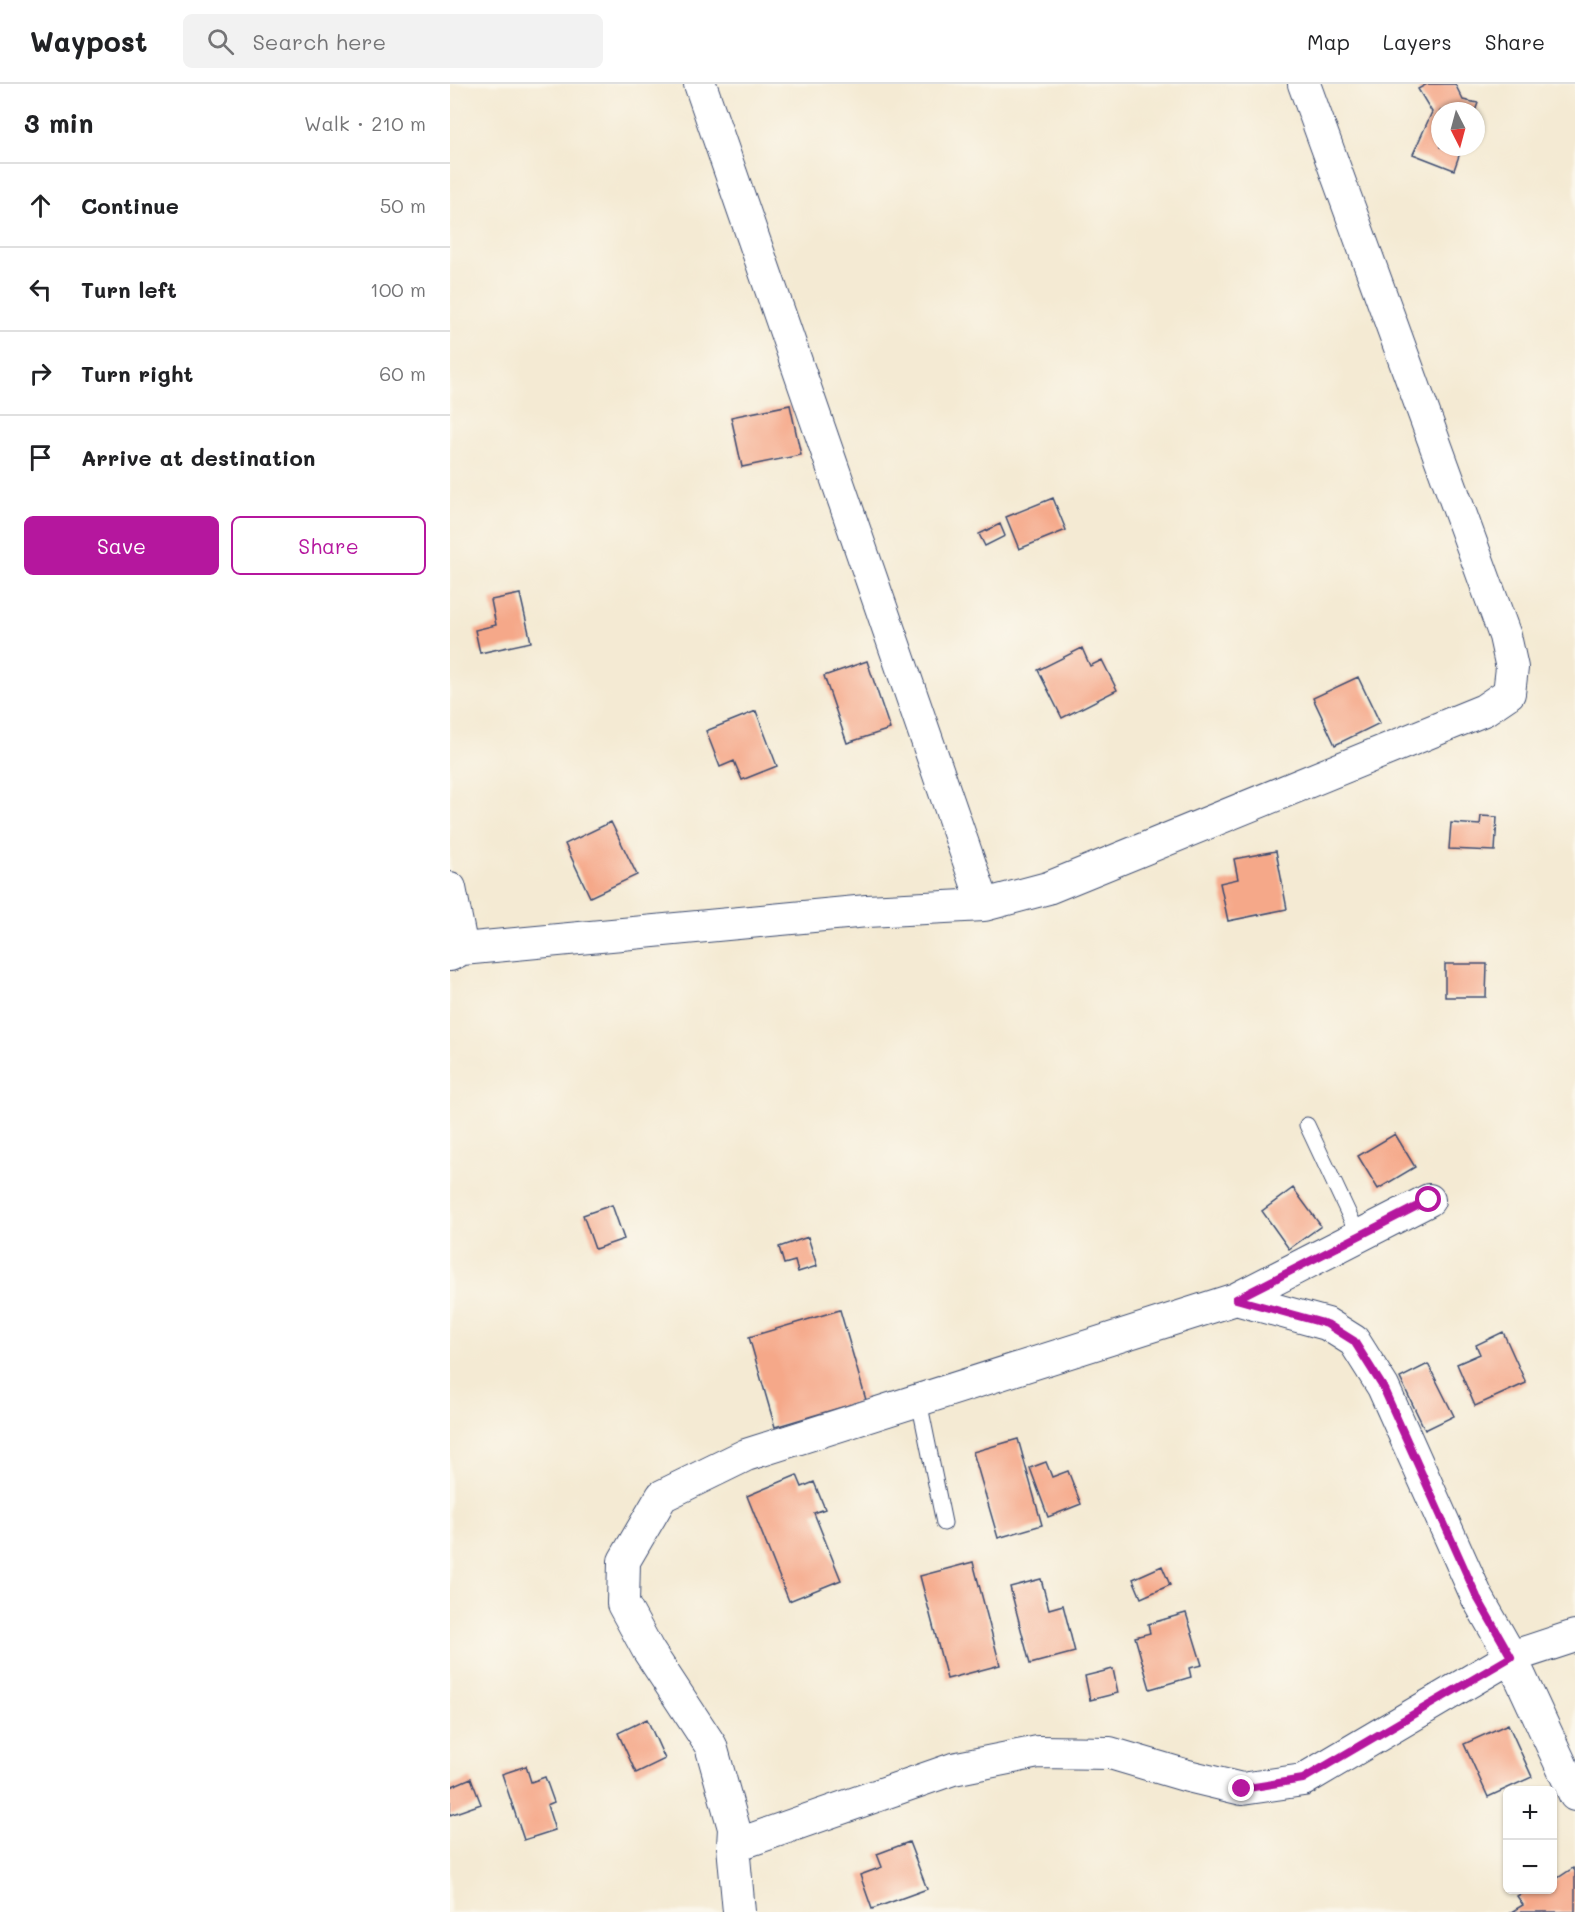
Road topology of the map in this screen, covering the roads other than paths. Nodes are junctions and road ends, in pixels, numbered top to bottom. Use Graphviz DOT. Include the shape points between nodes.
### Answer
graph roads {
  1 [pos="700,84"];
  2 [pos="1304,84"];
  3 [pos="450,888"];
  4 [pos="984,904"];
  5 [pos="456,952"];
  6 [pos="1308,1125"];
  7 [pos="1429,1200"];
  8 [pos="1359,1236"];
  9 [pos="1236,1299"];
  10 [pos="919,1401"];
  11 [pos="944,1523"];
  12 [pos="1575,1636"];
  13 [pos="1511,1657"];
  14 [pos="1575,1795"];
  15 [pos="733,1846"];
  16 [pos="739,1912"];
  1 -- 4 [label="street"];
  2 -- 4 [label="street" via="1505,636 1512,668 1509,693 1484,710 1059,884"];
  3 -- 5 [label="street"];
  4 -- 5 [label="street" via="867,910"];
  6 -- 8 [label="lane"];
  7 -- 8 [label="street"];
  8 -- 9 [label="street"];
  9 -- 10 [label="street"];
  9 -- 13 [label="street" via="1327,1324 1354,1341 1383,1387 1477,1597"];
  10 -- 11 [label="lane"];
  10 -- 15 [label="street" via="746,1455 662,1496 624,1561 623,1604 711,1746 734,1828"];
  12 -- 13 [label="street"];
  13 -- 14 [label="street"];
  13 -- 15 [label="street" via="1303,1779 1242,1789 1110,1753 1038,1752 953,1769"];
  15 -- 16 [label="street"];
}
